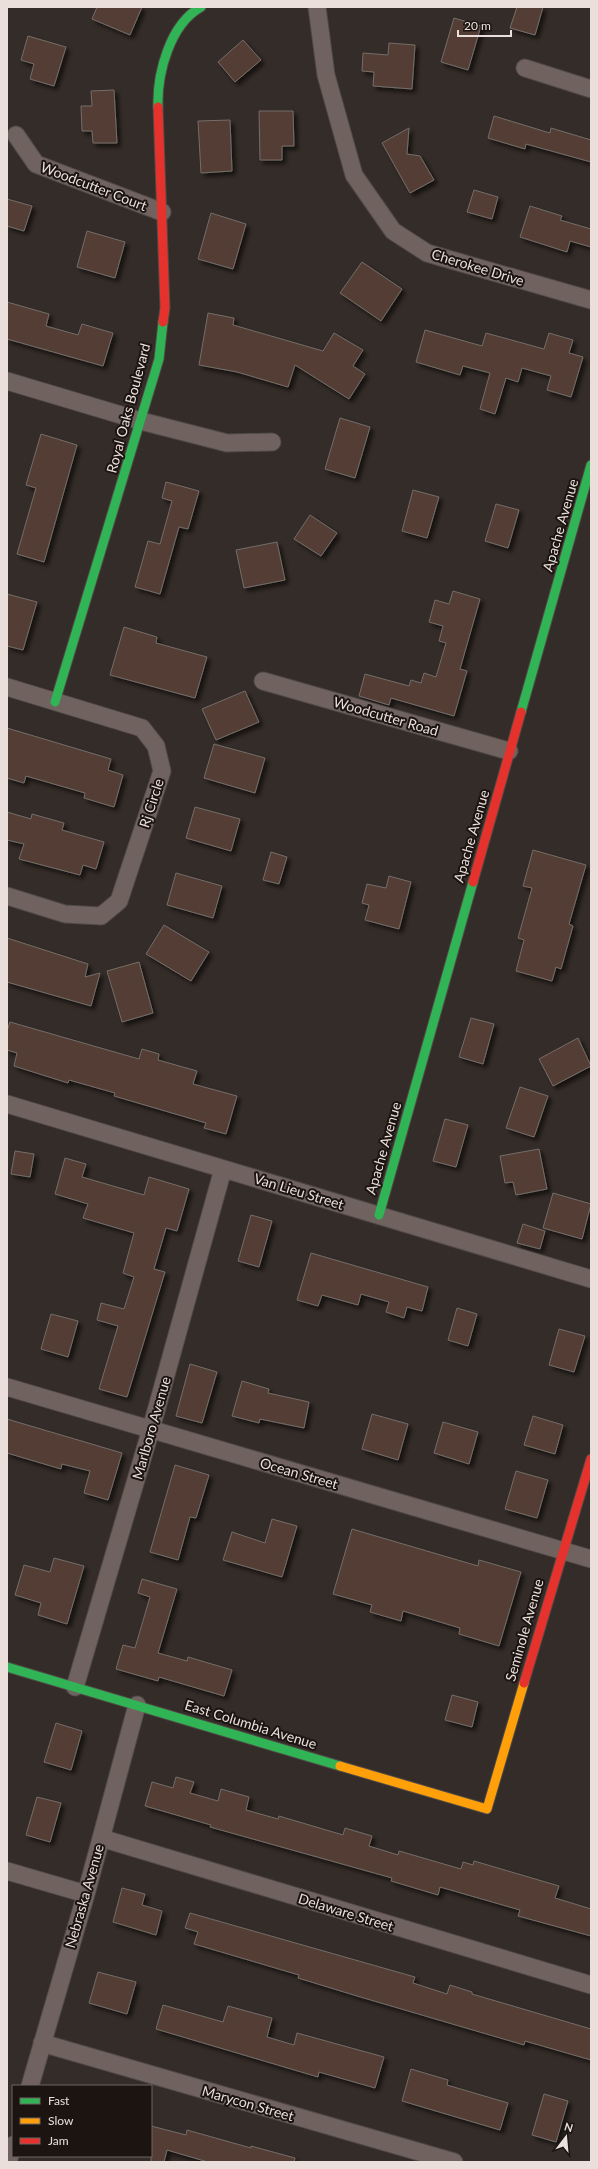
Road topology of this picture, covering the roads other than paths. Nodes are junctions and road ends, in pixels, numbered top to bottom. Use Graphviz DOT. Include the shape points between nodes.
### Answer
graph roads {
  1 [pos="201,7"];
  2 [pos="317,7"];
  3 [pos="525,68"];
  4 [pos="591,89"];
  5 [pos="16,135"];
  6 [pos="162,212"];
  7 [pos="591,300"];
  8 [pos="7,381"];
  9 [pos="141,421"];
  10 [pos="272,442"];
  11 [pos="591,465"];
  12 [pos="263,680"];
  13 [pos="7,687"];
  14 [pos="55,702"];
  15 [pos="510,751"];
  16 [pos="7,896"];
  17 [pos="7,1104"];
  18 [pos="223,1169"];
  19 [pos="379,1215"];
  20 [pos="591,1279"];
  21 [pos="7,1387"];
  22 [pos="151,1429"];
  23 [pos="591,1459"];
  24 [pos="562,1550"];
  25 [pos="591,1559"];
  26 [pos="7,1667"];
  27 [pos="75,1687"];
  28 [pos="137,1705"];
  29 [pos="487,1809"];
  30 [pos="101,1838"];
  31 [pos="7,1871"];
  32 [pos="86,1894"];
  33 [pos="591,1985"];
  34 [pos="42,2043"];
  35 [pos="30,2085"];
  36 [pos="12,2148"];
  37 [pos="8,2162"];
  38 [pos="454,2162"];
  1 -- 6 [label="street, Royal Oaks Boulevard" via="190,13 166,49 158,92"];
  2 -- 7 [label="street, Cherokee Drive" via="326,75 354,174 393,231 427,253"];
  3 -- 4 [label="street"];
  5 -- 6 [label="street, Woodcutter Court" via="36,164"];
  6 -- 9 [label="street, Royal Oaks Boulevard" via="165,308 159,359"];
  8 -- 9 [label="street"];
  9 -- 10 [label="street" via="227,444"];
  9 -- 14 [label="street, Royal Oaks Boulevard"];
  11 -- 15 [label="street, Apache Avenue"];
  12 -- 15 [label="street, Woodcutter Road"];
  13 -- 14 [label="street, Rj Circle"];
  14 -- 16 [label="street, Rj Circle" via="142,728 156,746 162,771 119,901 101,916 65,914"];
  15 -- 19 [label="street, Apache Avenue"];
  17 -- 18 [label="street, Van Lieu Street"];
  18 -- 19 [label="street, Van Lieu Street"];
  18 -- 22 [label="street, Marlboro Avenue"];
  19 -- 20 [label="street, Van Lieu Street"];
  21 -- 22 [label="street, Ocean Street"];
  22 -- 24 [label="street, Ocean Street"];
  22 -- 27 [label="street, Marlboro Avenue"];
  23 -- 24 [label="street, Seminole Avenue"];
  24 -- 25 [label="street, Ocean Street"];
  24 -- 29 [label="street, Seminole Avenue"];
  26 -- 27 [label="street, East Columbia Avenue"];
  27 -- 28 [label="street, East Columbia Avenue"];
  28 -- 29 [label="street, East Columbia Avenue"];
  28 -- 30 [label="street, Nebraska Avenue"];
  30 -- 32 [label="street, Nebraska Avenue"];
  30 -- 33 [label="street, Delaware Street"];
  31 -- 32 [label="street"];
  32 -- 34 [label="street, Nebraska Avenue"];
  34 -- 35 [label="street, Nebraska Avenue"];
  34 -- 38 [label="street, Marycon Street"];
  36 -- 37 [label="street"];
}
